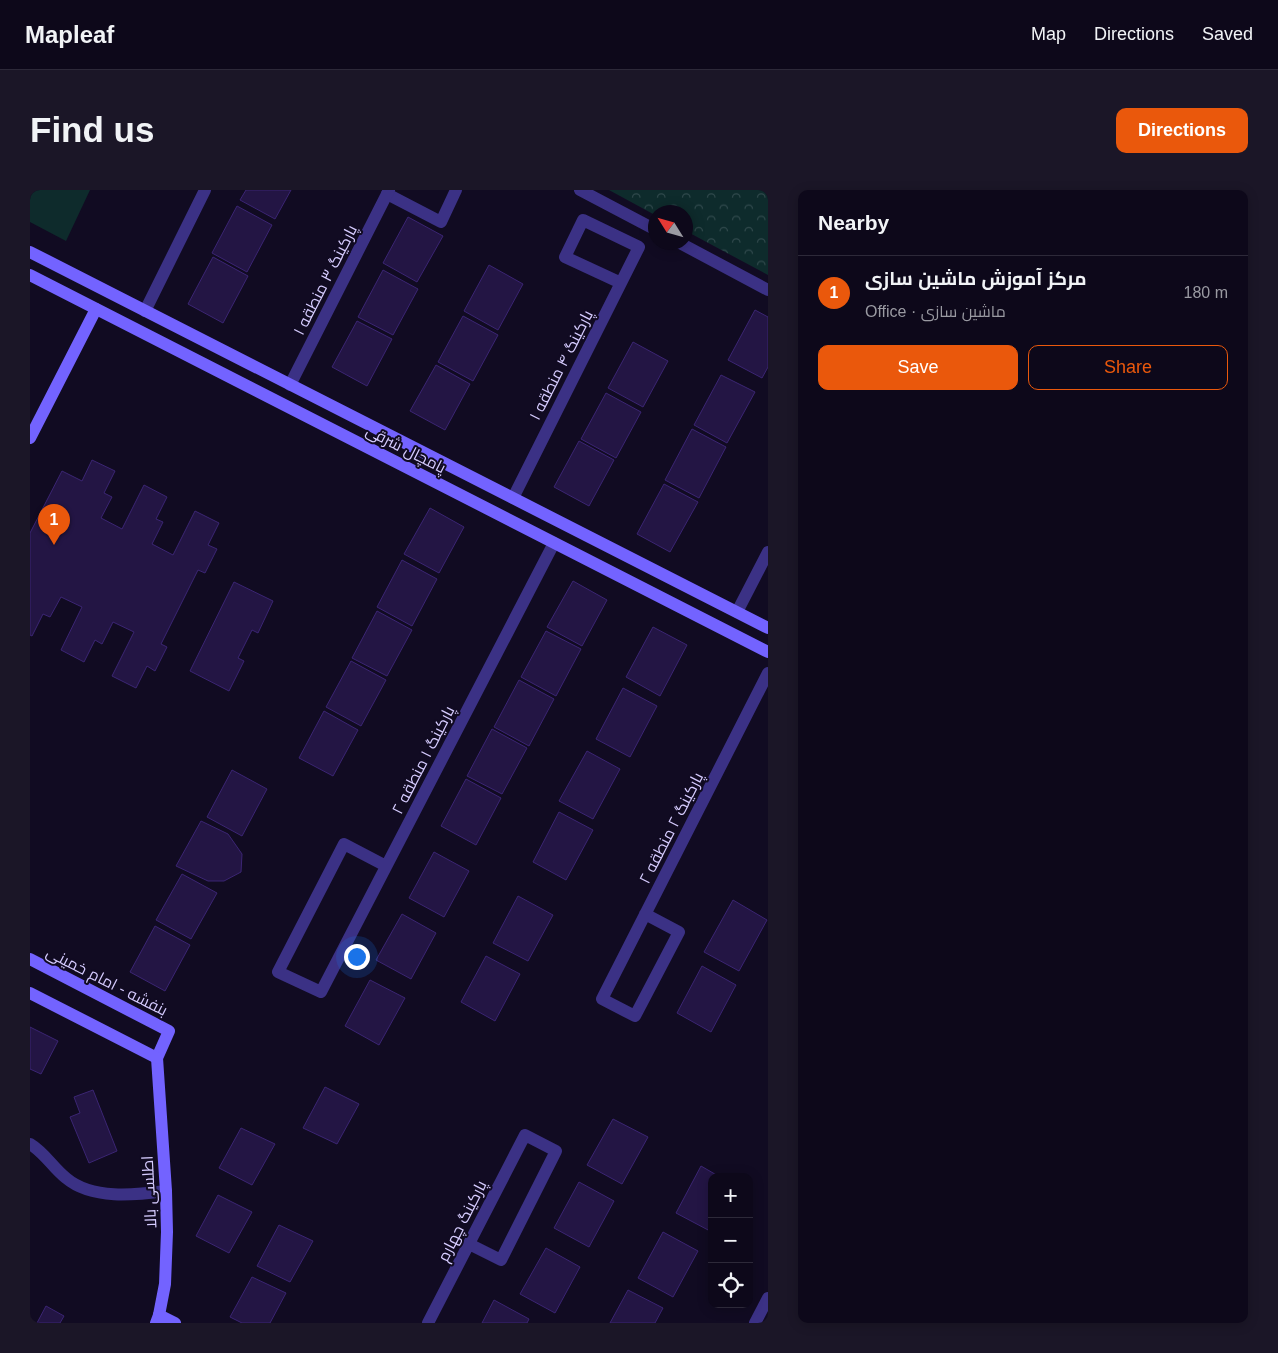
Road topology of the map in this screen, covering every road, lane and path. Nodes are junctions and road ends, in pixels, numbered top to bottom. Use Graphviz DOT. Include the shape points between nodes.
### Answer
graph roads {
  1 [pos="205,190"];
  2 [pos="456,190"];
  3 [pos="580,190"];
  4 [pos="388,192"];
  5 [pos="648,226"];
  6 [pos="693,250"];
  7 [pos="30,252"];
  8 [pos="30,275"];
  9 [pos="621,283"];
  10 [pos="768,290"];
  11 [pos="96,309"];
  12 [pos="145,311"];
  13 [pos="290,385"];
  14 [pos="30,438"];
  15 [pos="513,498"];
  16 [pos="554,543"];
  17 [pos="768,552"];
  18 [pos="737,612"];
  19 [pos="768,628"];
  20 [pos="768,652"];
  21 [pos="768,673"];
  22 [pos="386,866"];
  23 [pos="645,914"];
  24 [pos="30,959"];
  25 [pos="30,993"];
  26 [pos="157,1058"];
  27 [pos="30,1144"];
  28 [pos="166,1192"];
  29 [pos="469,1244"];
  30 [pos="768,1298"];
  31 [pos="157,1319"];
  32 [pos="175,1323"];
  33 [pos="428,1323"];
  34 [pos="755,1323"];
  1 -- 12 [label="street"];
  2 -- 4 [label="street" via="441,222"];
  3 -- 5 [label="street"];
  4 -- 13 [label="street, پارکینگ ۳ منطقه ۱"];
  6 -- 10 [label="street"];
  7 -- 12 [label="street, پامچال شرقی"];
  8 -- 11 [label="street, پامچال شرقی"];
  9 -- 9 [label="street, پارکینگ ۴ منطقه ۱" via="638,247 583,220 565,257"];
  9 -- 15 [label="street, پارکینگ ۴ منطقه ۱"];
  11 -- 14 [label="street"];
  11 -- 16 [label="street, پامچال شرقی"];
  12 -- 13 [label="street, پامچال شرقی"];
  13 -- 15 [label="street, پامچال شرقی"];
  15 -- 18 [label="street, پامچال شرقی"];
  16 -- 20 [label="street, پامچال شرقی"];
  16 -- 22 [label="street, پارکینگ ۱ منطقه ۲"];
  17 -- 18 [label="street"];
  18 -- 19 [label="street, پامچال شرقی"];
  21 -- 23 [label="street, پارکینگ ۲ منطقه ۲"];
  22 -- 22 [label="street, پارکینگ ۱ منطقه ۲" via="321,992 278,972 344,844"];
  23 -- 23 [label="street, پارکینگ ۲ منطقه ۲" via="602,999 635,1016 679,932"];
  24 -- 26 [label="street, بنفشه - امام خمینی" via="169,1031"];
  25 -- 26 [label="street"];
  26 -- 28 [label="street, اطلسی بالا"];
  27 -- 28 [label="street" via="67,1179 86,1190 133,1195"];
  28 -- 31 [label="street, اطلسی بالا" via="165,1284"];
  29 -- 29 [label="street, پارکینگ چهارم" via="525,1135 556,1151 500,1260"];
  29 -- 33 [label="street, پارکینگ چهارم"];
  30 -- 34 [label="street"];
  31 -- 32 [label="street"];
}
